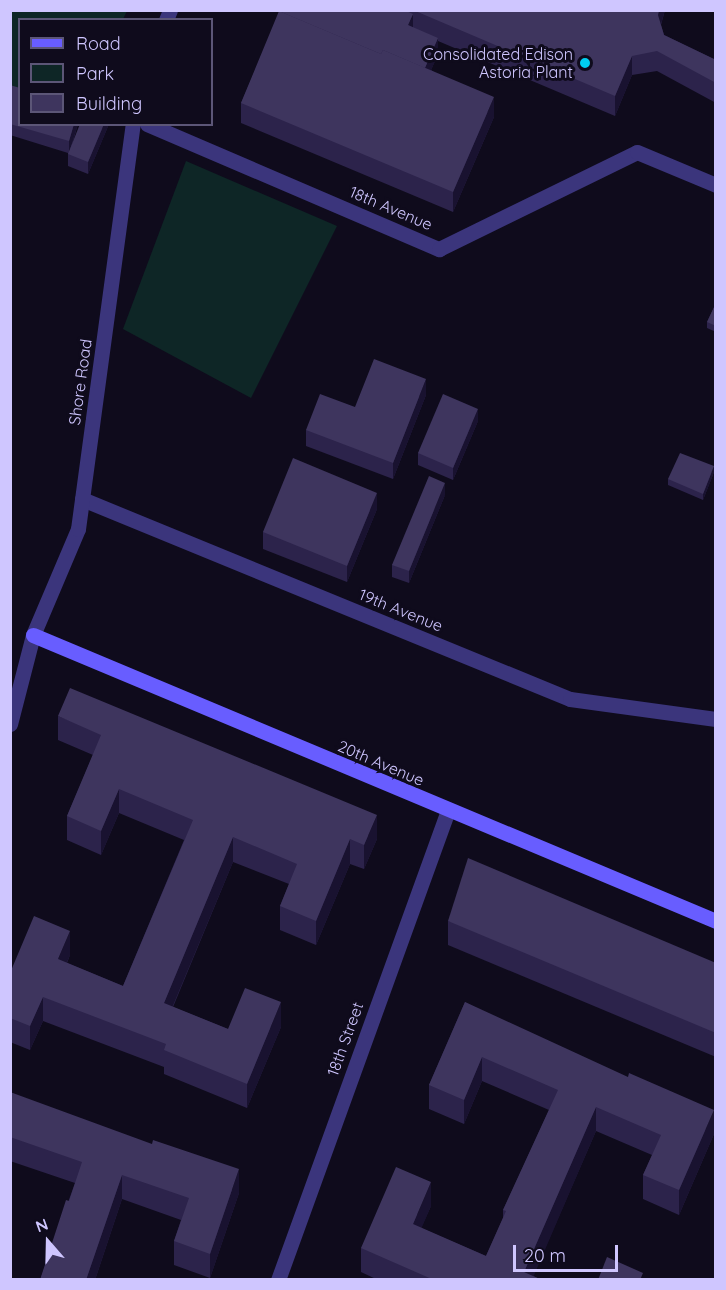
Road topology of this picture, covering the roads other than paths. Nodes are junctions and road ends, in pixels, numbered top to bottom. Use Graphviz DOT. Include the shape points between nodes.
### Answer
graph roads {
  1 [pos="133,126"];
  2 [pos="152,126"];
  3 [pos="716,185"];
  4 [pos="82,499"];
  5 [pos="33,635"];
  6 [pos="716,719"];
  7 [pos="10,724"];
  8 [pos="448,811"];
  9 [pos="716,921"];
  10 [pos="278,1280"];
  1 -- 4 [label="street, Shore Road"];
  2 -- 3 [label="street, 18th Avenue" via="439,249 637,152"];
  4 -- 5 [label="street, Shore Road" via="78,529"];
  4 -- 6 [label="street, 19th Avenue" via="570,699"];
  5 -- 7 [label="street, Shore Road"];
  5 -- 8 [label="street, 20th Avenue"];
  8 -- 9 [label="street, 20th Avenue"];
  8 -- 10 [label="street, 18th Street"];
}
